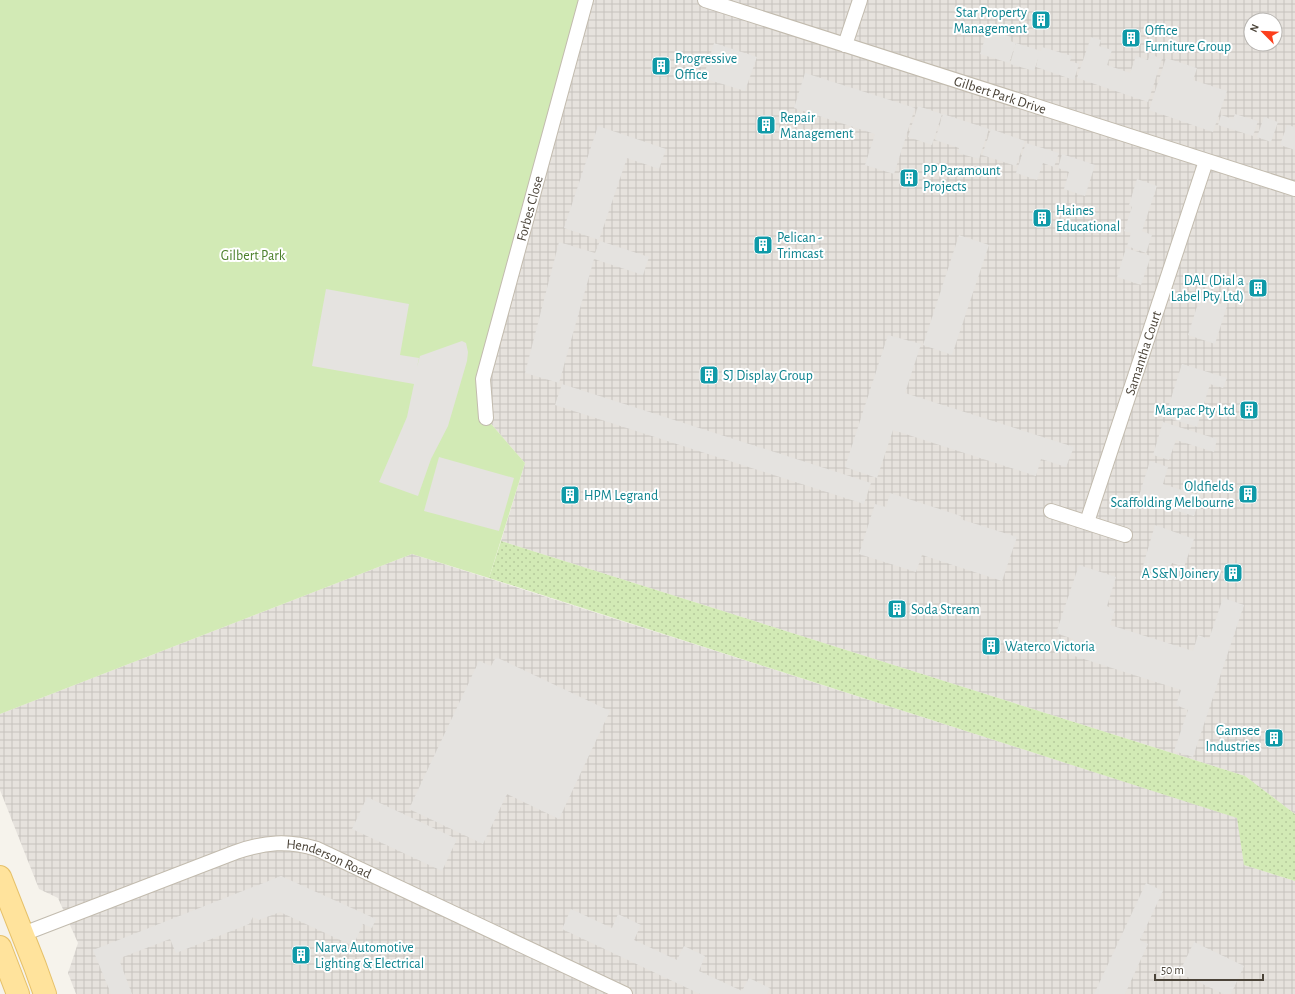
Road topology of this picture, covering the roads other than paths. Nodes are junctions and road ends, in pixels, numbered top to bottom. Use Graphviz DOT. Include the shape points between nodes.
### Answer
graph roads {
  1 [pos="586,0"];
  2 [pos="705,0"];
  3 [pos="860,0"];
  4 [pos="845,45"];
  5 [pos="1206,161"];
  6 [pos="1295,189"];
  7 [pos="486,418"];
  8 [pos="1051,511"];
  9 [pos="1087,522"];
  10 [pos="1125,535"];
  11 [pos="0,877"];
  12 [pos="22,934"];
  13 [pos="0,941"];
  14 [pos="0,947"];
  15 [pos="18,994"];
  16 [pos="45,994"];
  17 [pos="625,994"];
  1 -- 7 [label="street, Forbes Close" via="483,379"];
  2 -- 4 [label="street, Gilbert Park Drive"];
  3 -- 4 [label="street"];
  4 -- 5 [label="street, Gilbert Park Drive"];
  5 -- 6 [label="street, Gilbert Park Drive"];
  5 -- 9 [label="street, Samantha Court"];
  8 -- 9 [label="street"];
  9 -- 10 [label="street"];
  11 -- 12 [label="main road"];
  12 -- 13 [label="main road"];
  12 -- 16 [label="main road"];
  12 -- 17 [label="street, Henderson Road" via="256,846 292,843 317,849"];
  14 -- 15 [label="main road"];
}
